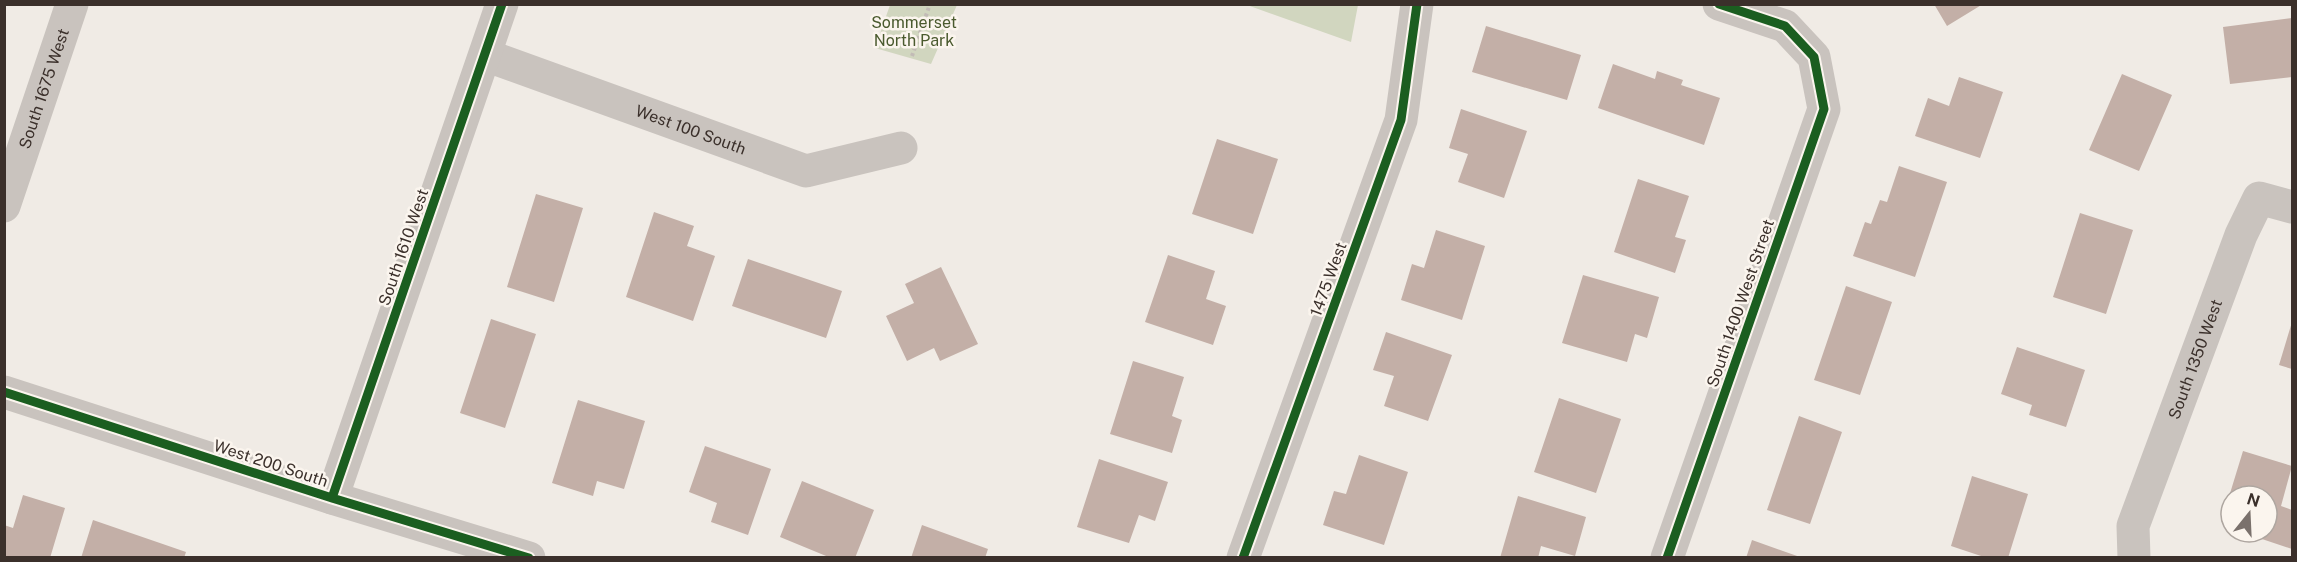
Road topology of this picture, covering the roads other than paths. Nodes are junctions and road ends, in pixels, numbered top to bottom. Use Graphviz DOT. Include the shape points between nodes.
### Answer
graph roads {
  1 [pos="72,4"];
  2 [pos="502,4"];
  3 [pos="1417,4"];
  4 [pos="1719,4"];
  5 [pos="485,56"];
  6 [pos="901,148"];
  7 [pos="4,206"];
  8 [pos="2292,207"];
  9 [pos="4,392"];
  10 [pos="332,498"];
  11 [pos="529,558"];
  12 [pos="1243,558"];
  13 [pos="1667,558"];
  14 [pos="2133,558"];
  1 -- 7 [label="street, South 1675 West"];
  2 -- 5 [label="street, South 1610 West"];
  3 -- 12 [label="street, 1475 West" via="1401,120"];
  4 -- 13 [label="street, South 1400 West Street" via="1785,26 1814,57 1824,109"];
  5 -- 6 [label="street, West 100 South" via="806,171"];
  5 -- 10 [label="street, South 1610 West"];
  8 -- 14 [label="street, South 1350 West" via="2259,198 2241,235 2133,526"];
  9 -- 10 [label="street, West 200 South"];
  10 -- 11 [label="street, West 200 South"];
}
